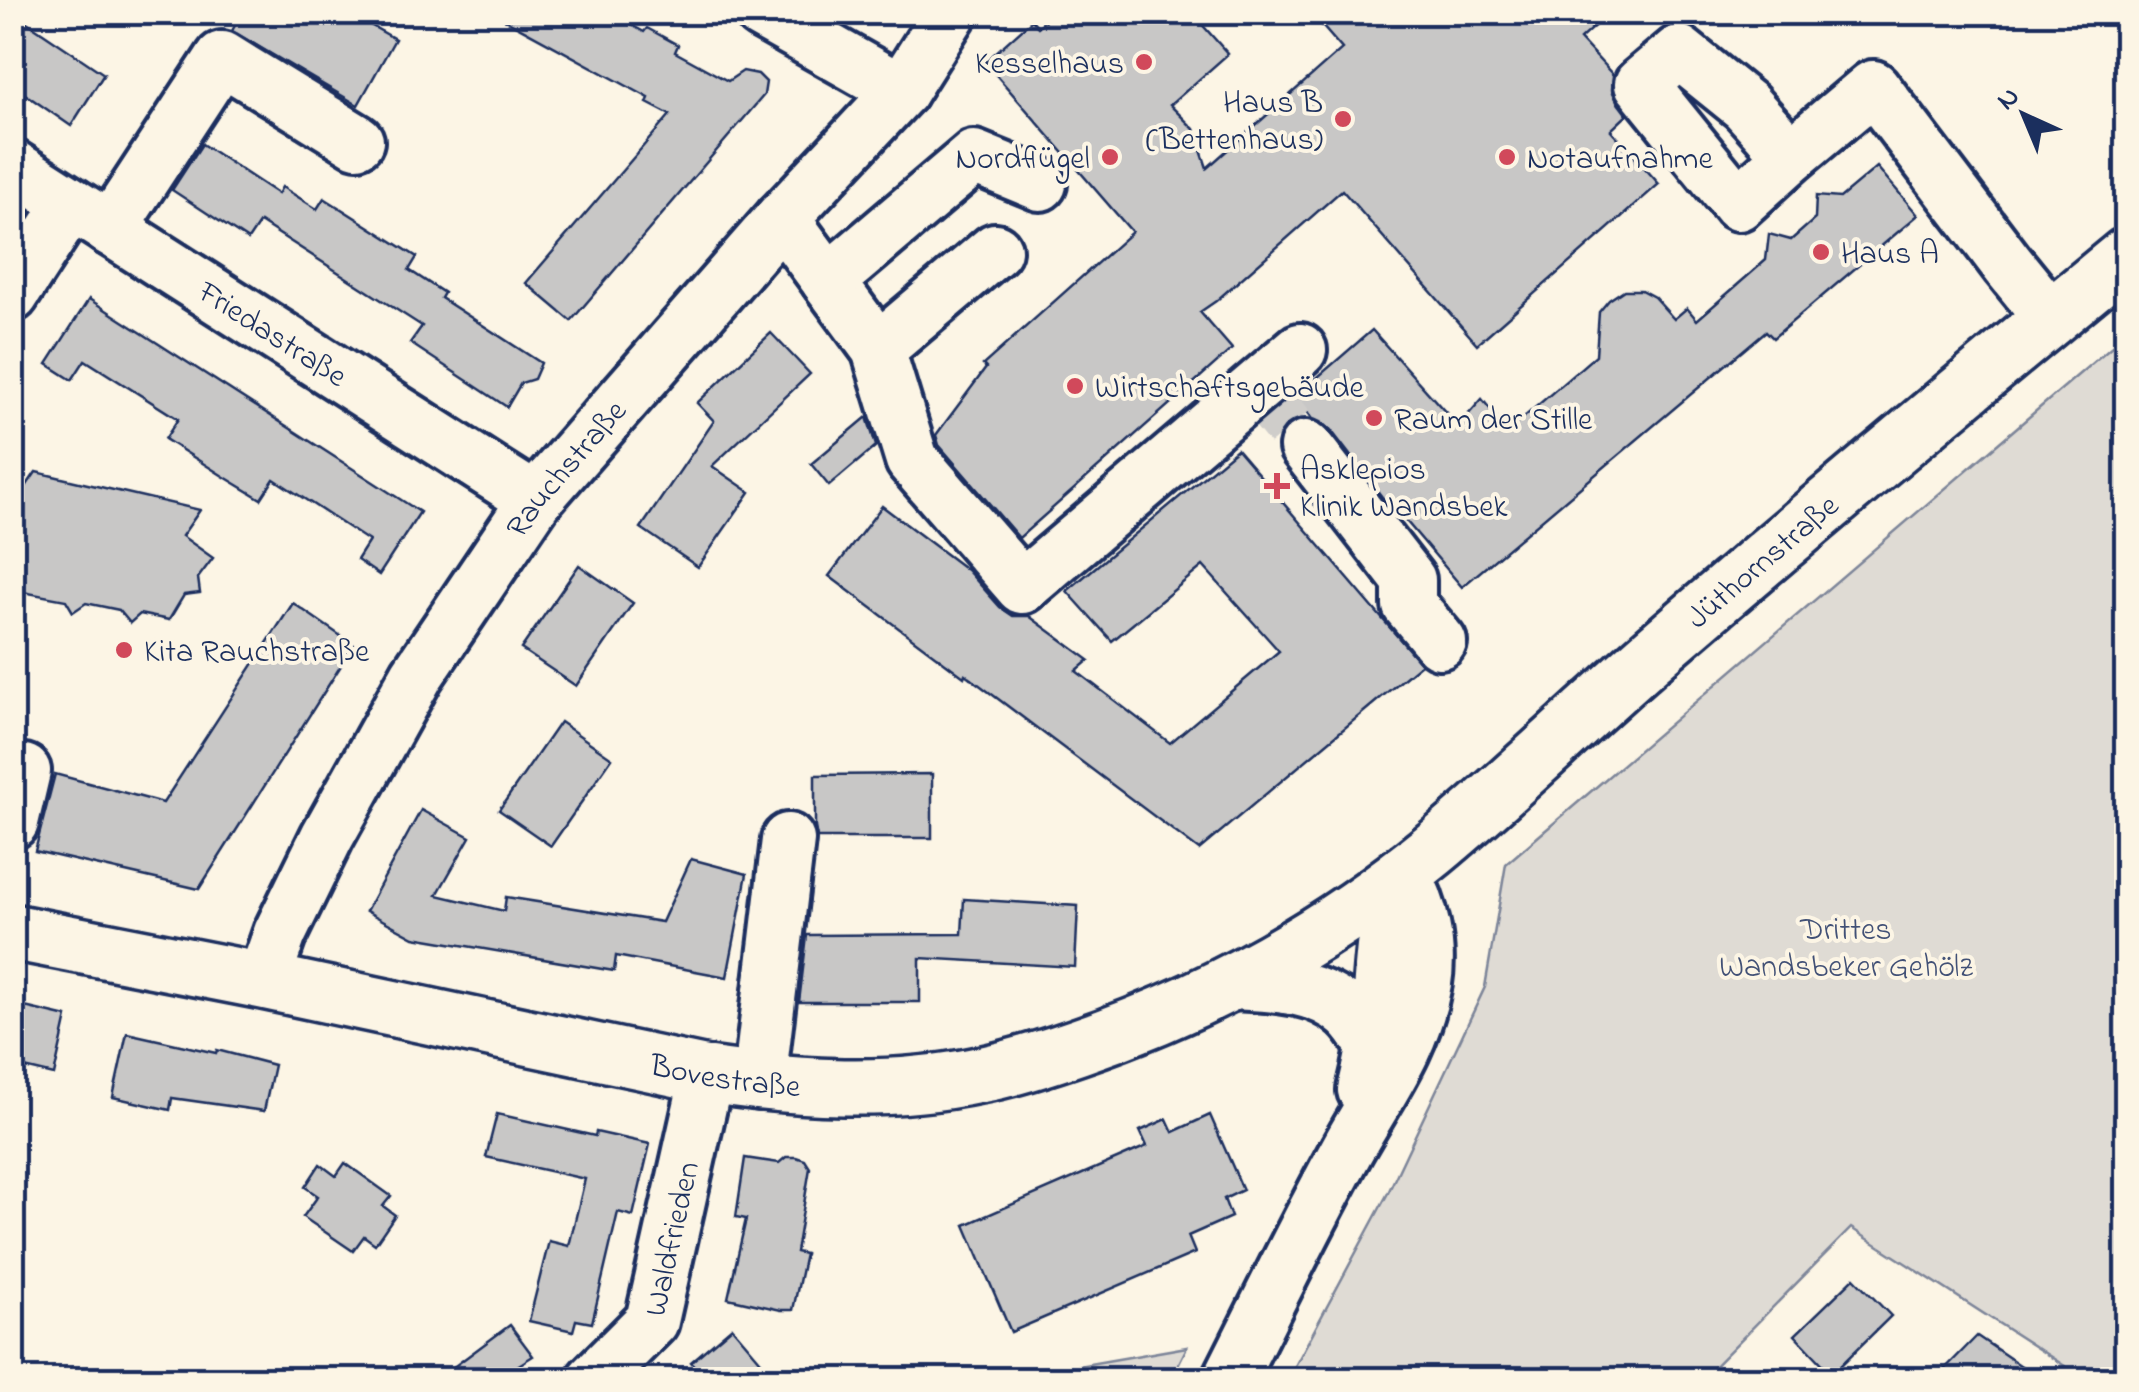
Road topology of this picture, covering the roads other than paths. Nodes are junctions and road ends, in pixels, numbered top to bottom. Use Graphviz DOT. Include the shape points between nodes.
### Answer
graph roads {
  1 [pos="761,12"];
  2 [pos="951,12"];
  3 [pos="902,91"];
  4 [pos="357,141"];
  5 [pos="1792,156"];
  6 [pos="12,166"];
  7 [pos="1040,184"];
  8 [pos="91,216"];
  9 [pos="782,218"];
  10 [pos="994,250"];
  11 [pos="2126,256"];
  12 [pos="828,281"];
  13 [pos="12,295"];
  14 [pos="2051,318"];
  15 [pos="878,349"];
  16 [pos="1300,350"];
  17 [pos="1306,447"];
  18 [pos="534,500"];
  19 [pos="1440,642"];
  20 [pos="24,771"];
  21 [pos="12,822"];
  22 [pos="788,840"];
  23 [pos="1403,872"];
  24 [pos="12,932"];
  25 [pos="262,981"];
  26 [pos="1233,983"];
  27 [pos="1373,1046"];
  28 [pos="733,1078"];
  29 [pos="1348,1149"];
  30 [pos="593,1380"];
  31 [pos="1229,1380"];
  1 -- 3 [label="street"];
  2 -- 3 [label="street, Rauchstraße"];
  3 -- 9 [label="street, Rauchstraße"];
  4 -- 8 [label="street" via="222,58"];
  5 -- 14 [label="street" via="1873,87"];
  6 -- 8 [label="street, Friedastraße"];
  7 -- 12 [label="street" via="974,156"];
  8 -- 13 [label="street"];
  8 -- 18 [label="street, Friedastraße"];
  9 -- 12 [label="street"];
  9 -- 18 [label="street, Rauchstraße"];
  10 -- 15 [label="street"];
  11 -- 14 [label="main road, Jüthornstraße"];
  12 -- 15 [label="street"];
  14 -- 23 [label="main road, Jüthornstraße"];
  15 -- 16 [label="street" via="912,460 1022,586"];
  17 -- 19 [label="street" via="1408,580 1409,604"];
  18 -- 25 [label="street, Rauchstraße" via="417,675 328,837"];
  20 -- 21 [label="street"];
  22 -- 28 [label="street, Waldfrieden"];
  23 -- 26 [label="main road, Bovestraße"];
  23 -- 27 [label="street" via="1388,921"];
  23 -- 29 [label="street" via="1424,932 1426,979 1405,1052"];
  24 -- 25 [label="main road, Bovestraße"];
  25 -- 28 [label="main road, Bovestraße"];
  26 -- 27 [label="street" via="1315,994 1348,1013"];
  26 -- 28 [label="main road, Bovestraße" via="1128,1030 977,1076 846,1088"];
  27 -- 29 [label="street"];
  28 -- 30 [label="street, Waldfrieden" via="652,1321"];
  29 -- 31 [label="street"];
}
